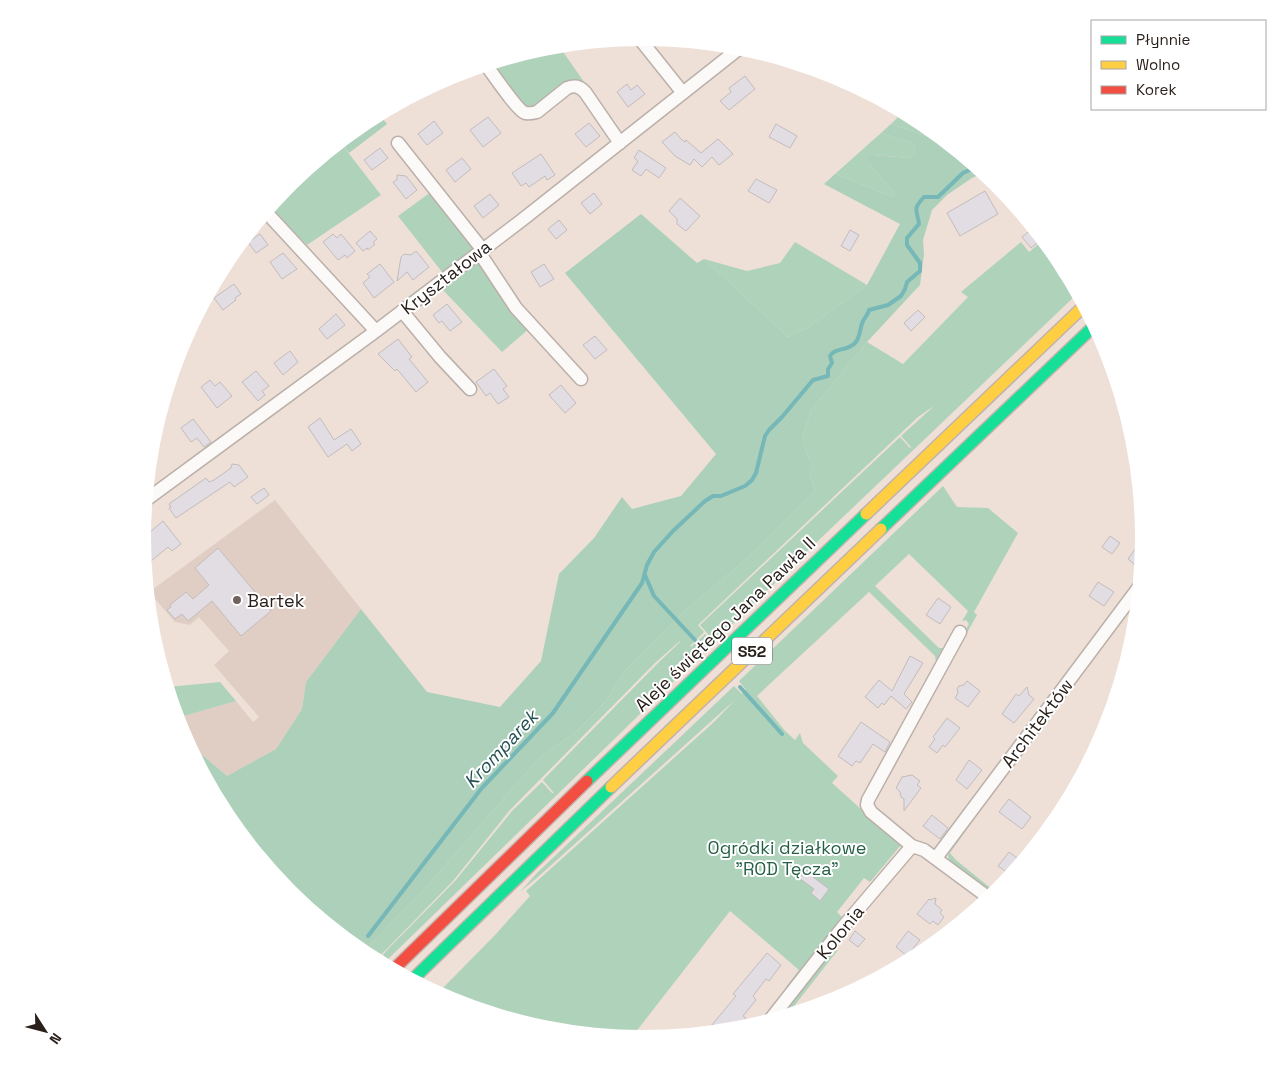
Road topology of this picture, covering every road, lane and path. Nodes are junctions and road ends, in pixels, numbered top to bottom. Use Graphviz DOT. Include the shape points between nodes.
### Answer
graph roads {
  1 [pos="645,46"];
  2 [pos="732,55"];
  3 [pos="490,70"];
  4 [pos="684,93"];
  5 [pos="620,143"];
  6 [pos="398,144"];
  7 [pos="271,217"];
  8 [pos="481,251"];
  9 [pos="402,311"];
  10 [pos="1079,311"];
  11 [pos="1089,331"];
  12 [pos="376,332"];
  13 [pos="581,379"];
  14 [pos="470,389"];
  15 [pos="153,495"];
  16 [pos="1131,597"];
  17 [pos="960,632"];
  18 [pos="912,846"];
  19 [pos="936,858"];
  20 [pos="983,893"];
  21 [pos="399,965"];
  22 [pos="418,975"];
  23 [pos="777,1011"];
  1 -- 4 [label="street"];
  2 -- 4 [label="street, Kryształowa"];
  3 -- 5 [label="street" via="518,107 531,114 567,88 580,87"];
  4 -- 5 [label="street, Kryształowa"];
  5 -- 8 [label="street, Kryształowa"];
  6 -- 8 [label="street"];
  7 -- 12 [label="street"];
  8 -- 9 [label="street, Kryształowa"];
  8 -- 13 [label="street" via="516,308"];
  9 -- 12 [label="street, Kryształowa"];
  9 -- 14 [label="street"];
  10 -- 21 [label="highway, Aleje świętego Jana Pawła II / S52" via="499,865"];
  11 -- 22 [label="highway, S52"];
  12 -- 15 [label="street, Kryształowa"];
  16 -- 19 [label="street, Architektów"];
  17 -- 18 [label="street" via="868,800 871,812"];
  18 -- 19 [label="street"];
  18 -- 23 [label="street, Kolonia"];
  19 -- 20 [label="street"];
}
